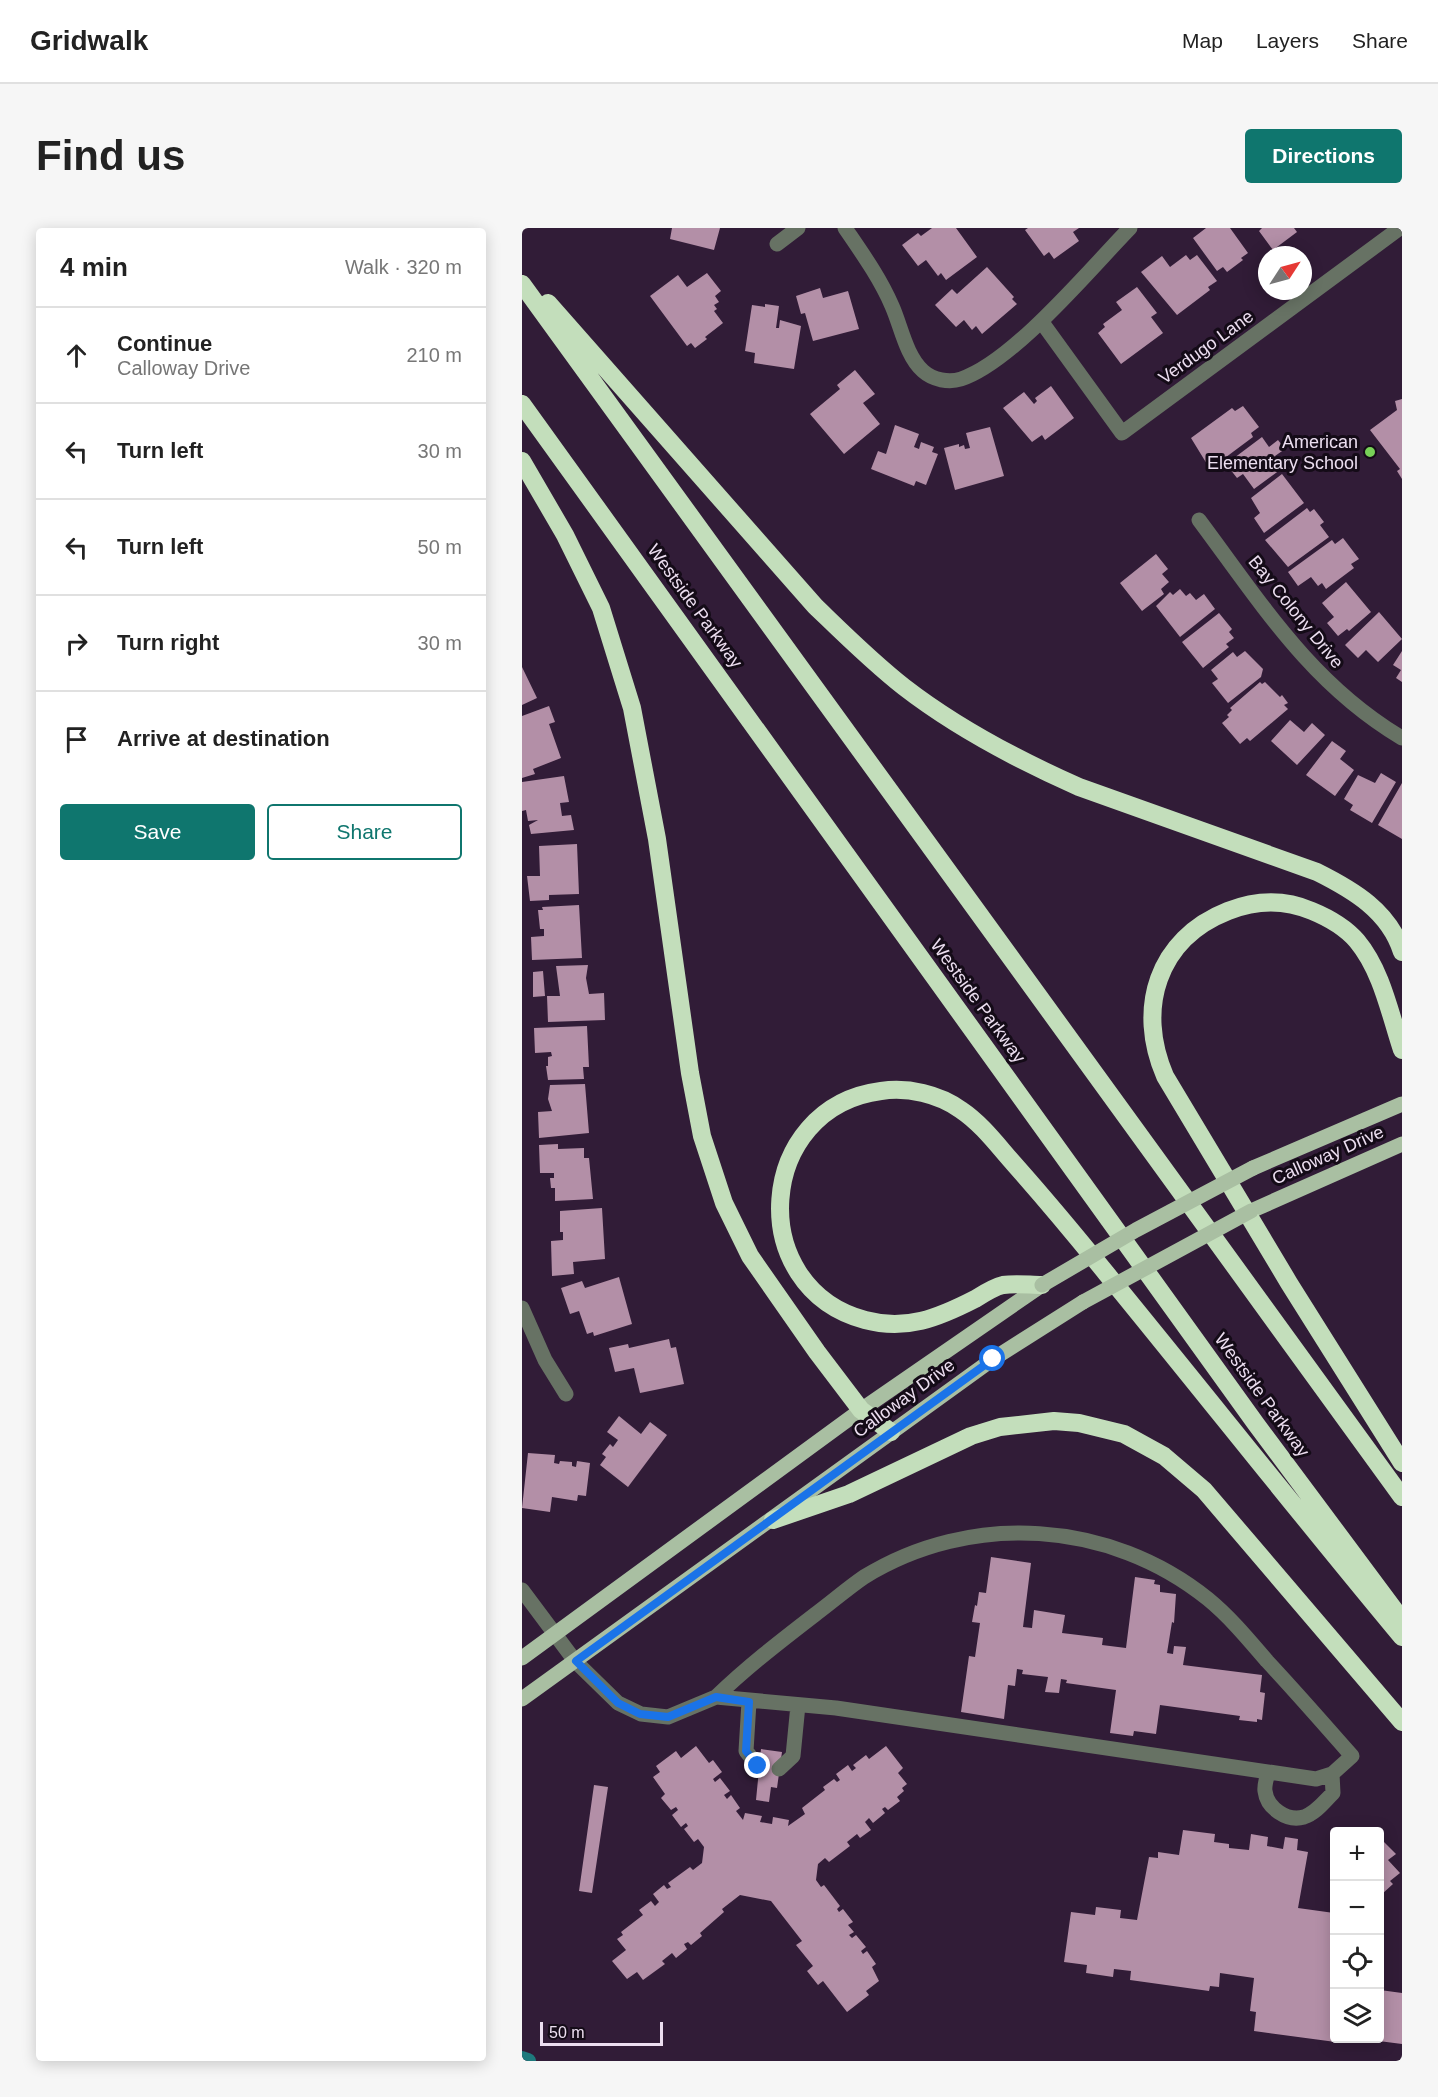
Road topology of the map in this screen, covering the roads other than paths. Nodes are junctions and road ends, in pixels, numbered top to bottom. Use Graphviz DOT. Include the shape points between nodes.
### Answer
graph roads {
  1 [pos="798,228"];
  2 [pos="845,228"];
  3 [pos="1130,228"];
  4 [pos="1400,228"];
  5 [pos="777,244"];
  6 [pos="522,273"];
  7 [pos="522,285"];
  8 [pos="1041,321"];
  9 [pos="522,404"];
  10 [pos="522,461"];
  11 [pos="1199,520"];
  12 [pos="1402,738"];
  13 [pos="1402,952"];
  14 [pos="1402,1050"];
  15 [pos="1402,1104"];
  16 [pos="1402,1144"];
  17 [pos="1042,1285"];
  18 [pos="522,1308"];
  19 [pos="526,1330"];
  20 [pos="566,1394"];
  21 [pos="861,1410"];
  22 [pos="891,1432"];
  23 [pos="1402,1463"];
  24 [pos="1402,1497"];
  25 [pos="773,1520"];
  26 [pos="522,1590"];
  27 [pos="1402,1620"];
  28 [pos="555,1633"];
  29 [pos="1402,1637"];
  30 [pos="522,1658"];
  31 [pos="576,1661"];
  32 [pos="716,1697"];
  33 [pos="522,1699"];
  34 [pos="749,1702"];
  35 [pos="798,1705"];
  36 [pos="1402,1722"];
  37 [pos="758,1766"];
  38 [pos="779,1769"];
  39 [pos="1268,1772"];
  40 [pos="1332,1774"];
  1 -- 5 [label="street"];
  2 -- 8 [label="street" via="875,273 914,361 923,371 946,381 970,376 1001,356"];
  3 -- 8 [label="street"];
  4 -- 8 [label="street, Verdugo Lane" via="1122,433"];
  6 -- 13 [label="highway" via="815,606 903,686 994,746 1062,780 1342,884 1380,914"];
  7 -- 24 [label="highway"];
  9 -- 27 [label="highway, Westside Parkway" via="1256,1424"];
  10 -- 21 [label="highway" via="601,608 632,708 669,917 690,1073 713,1173 750,1256"];
  11 -- 12 [label="street, Bay Colony Drive" via="1315,671 1352,704"];
  14 -- 23 [label="highway" via="1371,960 1342,927 1303,907 1282,902 1258,903 1215,916 1192,930 1163,967 1151,1013 1156,1054 1166,1076"];
  15 -- 17 [label="main road, Calloway Drive, bridge" via="1309,1142 1175,1208"];
  16 -- 22 [label="main road, Calloway Drive, bridge" via="1198,1238 1083,1302 993,1359"];
  17 -- 21 [label="main road, Calloway Drive"];
  17 -- 29 [label="highway" via="1002,1285 945,1314 903,1325 844,1313 811,1288 789,1256 779,1219 783,1178 790,1157 828,1110 862,1095 902,1090 920,1093 940,1098 972,1119 1052,1207"];
  18 -- 19 [label="street"];
  19 -- 20 [label="street"];
  21 -- 22 [label="highway"];
  21 -- 28 [label="main road, Calloway Drive"];
  22 -- 25 [label="main road, Calloway Drive"];
  25 -- 31 [label="main road, Calloway Drive"];
  25 -- 36 [label="highway" via="849,1494 971,1436 1000,1427 1054,1421 1124,1434 1164,1456 1204,1490"];
  26 -- 28 [label="street"];
  28 -- 30 [label="main road, Calloway Drive"];
  28 -- 31 [label="street"];
  31 -- 32 [label="street" via="618,1703 640,1714 668,1717"];
  31 -- 33 [label="main road, Calloway Drive"];
  32 -- 34 [label="street"];
  32 -- 40 [label="street" via="749,1665 864,1578 900,1559 957,1539 1051,1533 1118,1548 1180,1579 1209,1599 1352,1755"];
  34 -- 35 [label="street"];
  34 -- 37 [label="street" via="746,1751"];
  35 -- 38 [label="street" via="793,1756"];
  35 -- 39 [label="street"];
  39 -- 40 [label="street" via="1316,1779"];
  39 -- 40 [label="street" via="1265,1790 1269,1801 1279,1814 1292,1817 1317,1810 1333,1793"];
}
